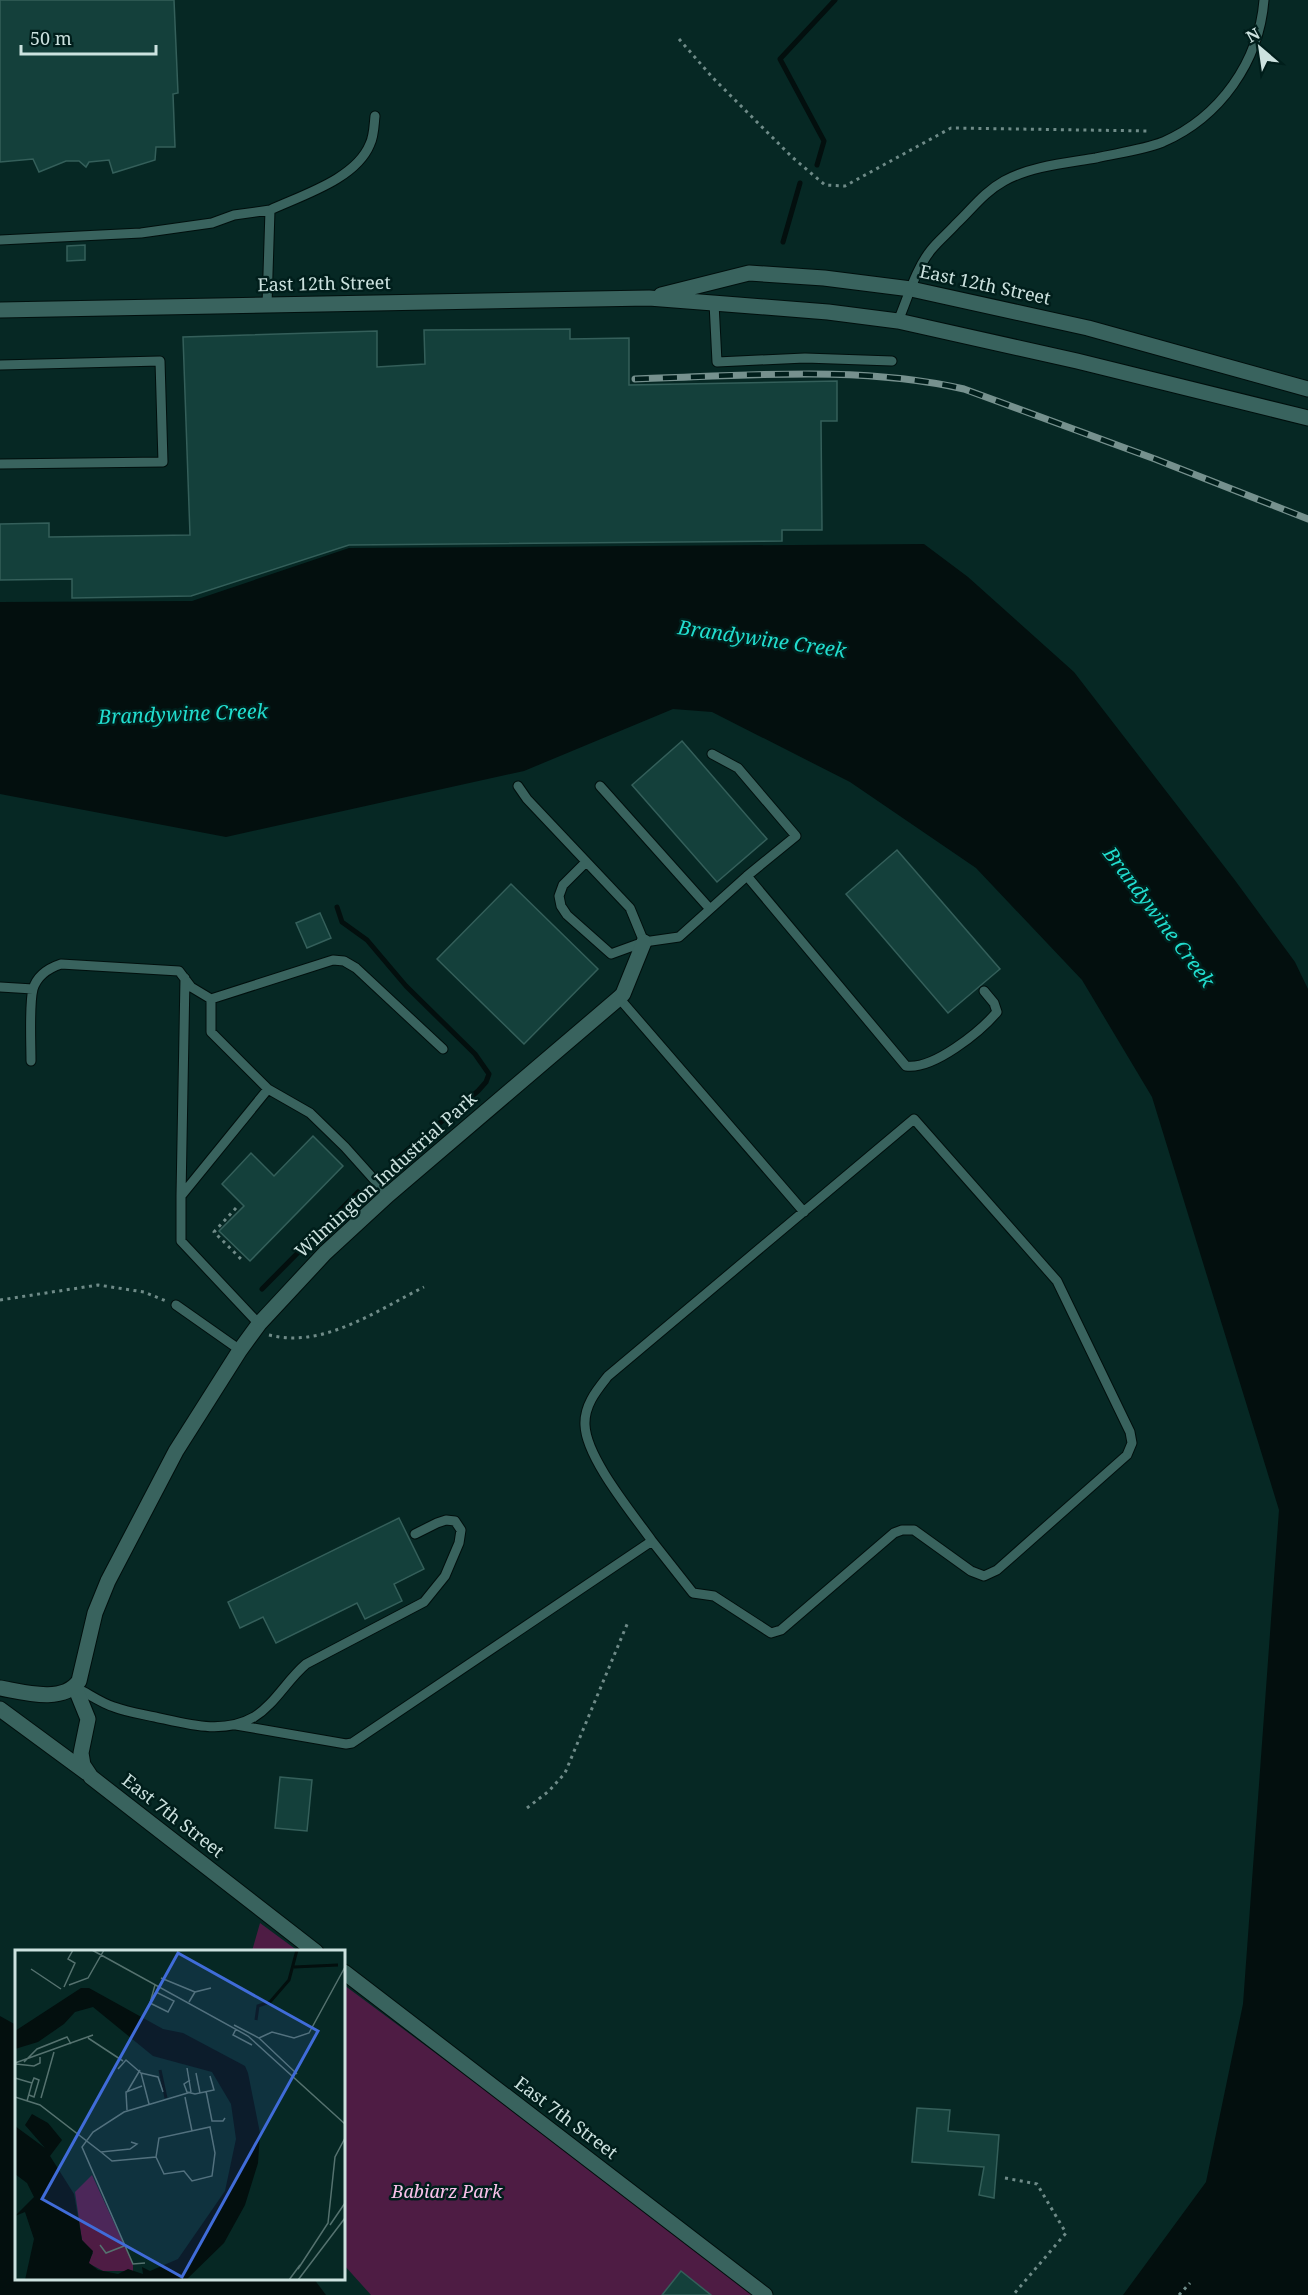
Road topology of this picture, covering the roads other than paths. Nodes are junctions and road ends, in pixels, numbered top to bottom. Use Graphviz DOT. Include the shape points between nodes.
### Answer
graph roads {
  1 [pos="1264,0"];
  2 [pos="375,116"];
  3 [pos="270,210"];
  4 [pos="0,240"];
  5 [pos="912,289"];
  6 [pos="649,298"];
  7 [pos="714,303"];
  8 [pos="267,305"];
  9 [pos="0,310"];
  10 [pos="898,321"];
  11 [pos="892,362"];
  12 [pos="0,365"];
  13 [pos="1308,389"];
  14 [pos="1308,418"];
  15 [pos="0,464"];
  16 [pos="712,754"];
  17 [pos="518,786"];
  18 [pos="600,786"];
  19 [pos="586,862"];
  20 [pos="747,876"];
  21 [pos="710,909"];
  22 [pos="644,942"];
  23 [pos="185,978"];
  24 [pos="0,987"];
  25 [pos="33,989"];
  26 [pos="984,991"];
  27 [pos="211,999"];
  28 [pos="619,999"];
  29 [pos="443,1049"];
  30 [pos="31,1061"];
  31 [pos="268,1089"];
  32 [pos="388,1194"];
  33 [pos="181,1196"];
  34 [pos="804,1212"];
  35 [pos="176,1305"];
  36 [pos="256,1328"];
  37 [pos="240,1350"];
  38 [pos="415,1534"];
  39 [pos="652,1541"];
  40 [pos="75,1687"];
  41 [pos="0,1688"];
  42 [pos="0,1709"];
  43 [pos="236,1725"];
  44 [pos="92,1777"];
  45 [pos="313,1950"];
  46 [pos="345,1973"];
  47 [pos="765,2295"];
  1 -- 5 [label="lane" via="1252,50 1240,75 1208,114 1163,142 1017,175 987,191 930,250"];
  2 -- 3 [label="lane" via="371,143 359,163 338,178"];
  3 -- 4 [label="lane" via="141,233"];
  3 -- 8 [label="lane"];
  5 -- 6 [label="street, East 12th Street" via="749,273"];
  5 -- 10 [label="lane"];
  5 -- 13 [label="street, East 12th Street" via="1088,328"];
  6 -- 7 [label="street, East 12th Street"];
  6 -- 8 [label="street, East 12th Street"];
  7 -- 10 [label="street, East 12th Street"];
  7 -- 11 [label="lane" via="717,362 805,358"];
  8 -- 9 [label="street, East 12th Street"];
  10 -- 14 [label="street, East 12th Street"];
  12 -- 15 [label="lane" via="160,361 163,462"];
  16 -- 20 [label="lane" via="738,768 796,836"];
  17 -- 19 [label="lane"];
  18 -- 21 [label="lane"];
  19 -- 22 [label="lane" via="630,908"];
  19 -- 22 [label="lane" via="563,885 561,906 611,954"];
  20 -- 21 [label="lane"];
  20 -- 26 [label="lane" via="906,1066 917,1067 940,1059 989,1022 997,1012"];
  21 -- 22 [label="lane" via="679,937"];
  22 -- 28 [label="street, Wilmington Industrial Park"];
  23 -- 25 [label="lane" via="179,971 61,964 44,973"];
  23 -- 27 [label="lane" via="190,987"];
  23 -- 33 [label="lane"];
  24 -- 25 [label="lane"];
  25 -- 30 [label="lane"];
  27 -- 29 [label="lane" via="333,960 345,961"];
  27 -- 31 [label="lane" via="211,1032"];
  28 -- 32 [label="street, Wilmington Industrial Park"];
  28 -- 34 [label="lane"];
  31 -- 32 [label="lane" via="310,1113"];
  31 -- 33 [label="lane"];
  32 -- 36 [label="street, Wilmington Industrial Park" via="325,1253"];
  33 -- 36 [label="lane" via="181,1241"];
  34 -- 39 [label="lane" via="608,1376 593,1395 585,1425 589,1443 608,1480"];
  34 -- 39 [label="lane" via="914,1119 1057,1281 1130,1432 1130,1449 997,1570 984,1576 971,1571 914,1530 902,1530 781,1630 771,1633 714,1596 693,1593"];
  35 -- 37 [label="lane"];
  36 -- 37 [label="street, Wilmington Industrial Park"];
  37 -- 40 [label="street, Wilmington Industrial Park" via="176,1451 108,1581"];
  38 -- 43 [label="lane" via="446,1520 455,1521 461,1530 452,1562 436,1590 403,1615 306,1665 269,1705"];
  39 -- 43 [label="lane" via="352,1743"];
  40 -- 41 [label="street" via="57,1695"];
  40 -- 43 [label="lane" via="123,1710 193,1725"];
  40 -- 44 [label="street" via="88,1719 81,1753 83,1765"];
  42 -- 44 [label="street, East 7th Street"];
  44 -- 45 [label="street, East 7th Street"];
  46 -- 47 [label="street, East 7th Street"];
}
